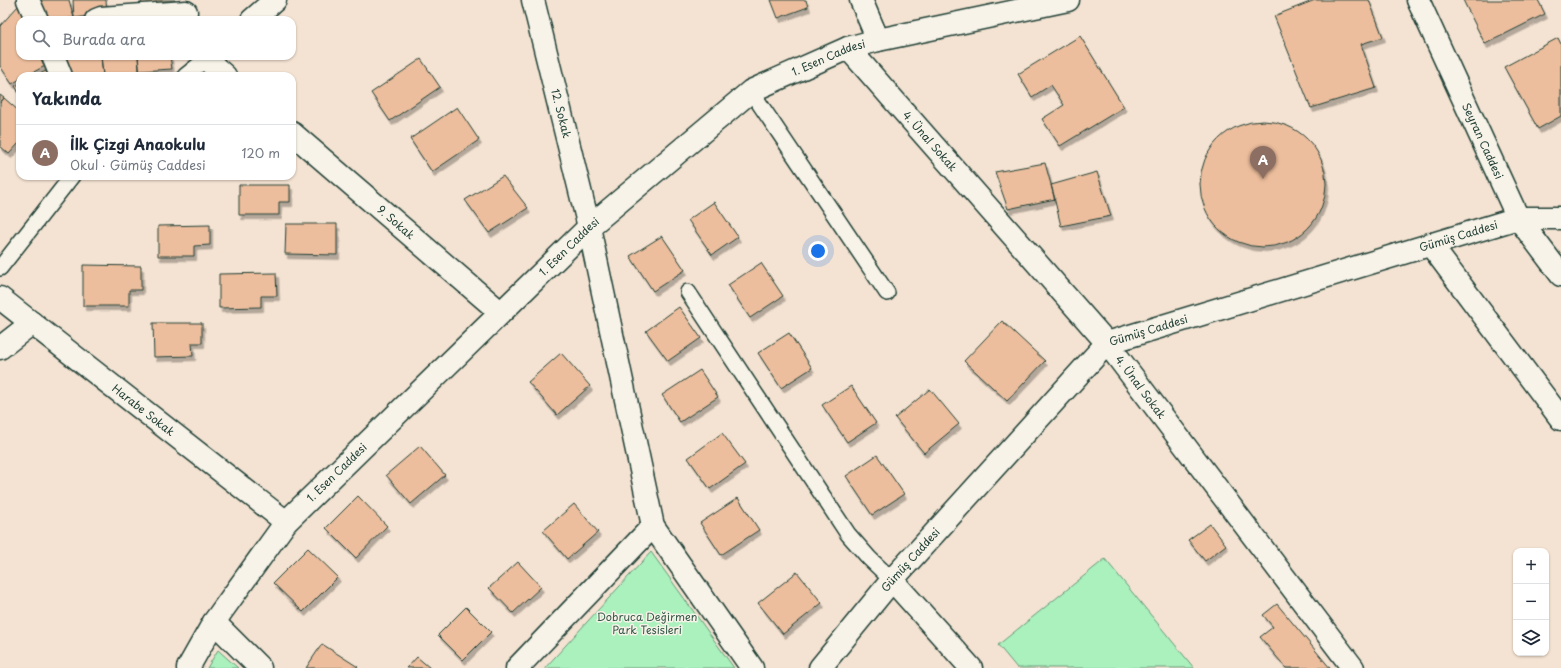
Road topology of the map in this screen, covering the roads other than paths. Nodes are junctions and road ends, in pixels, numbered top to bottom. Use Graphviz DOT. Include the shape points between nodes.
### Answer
graph roads {
  1 [pos="28,0"];
  2 [pos="275,0"];
  3 [pos="534,0"];
  4 [pos="861,0"];
  5 [pos="1068,0"];
  6 [pos="1418,0"];
  7 [pos="187,11"];
  8 [pos="35,16"];
  9 [pos="126,16"];
  10 [pos="257,16"];
  11 [pos="878,40"];
  12 [pos="848,48"];
  13 [pos="55,60"];
  14 [pos="203,60"];
  15 [pos="209,60"];
  16 [pos="59,72"];
  17 [pos="189,72"];
  18 [pos="221,72"];
  19 [pos="751,91"];
  20 [pos="296,136"];
  21 [pos="69,180"];
  22 [pos="1518,218"];
  23 [pos="1561,218"];
  24 [pos="589,227"];
  25 [pos="1430,244"];
  26 [pos="0,268"];
  27 [pos="1561,275"];
  28 [pos="688,292"];
  29 [pos="887,292"];
  30 [pos="0,298"];
  31 [pos="500,312"];
  32 [pos="32,323"];
  33 [pos="1107,343"];
  34 [pos="0,348"];
  35 [pos="1561,419"];
  36 [pos="286,522"];
  37 [pos="653,526"];
  38 [pos="892,580"];
  39 [pos="214,622"];
  40 [pos="188,668"];
  41 [pos="260,668"];
  42 [pos="517,668"];
  43 [pos="752,668"];
  44 [pos="820,668"];
  45 [pos="971,668"];
  46 [pos="1353,668"];
  1 -- 8 [label="street"];
  2 -- 10 [label="street"];
  3 -- 24 [label="street, 12. Sokak"];
  4 -- 11 [label="street"];
  5 -- 11 [label="street, 1. Esen Caddesi"];
  6 -- 22 [label="street, Seyran Caddesi"];
  7 -- 9 [label="street"];
  11 -- 12 [label="street, 1. Esen Caddesi"];
  12 -- 19 [label="street, 1. Esen Caddesi"];
  12 -- 33 [label="street, 4. Ünal Sokak"];
  13 -- 16 [label="street"];
  14 -- 17 [label="lane"];
  15 -- 18 [label="street"];
  19 -- 24 [label="street, 1. Esen Caddesi"];
  19 -- 29 [label="lane"];
  20 -- 31 [label="street, 9. Sokak"];
  21 -- 26 [label="lane"];
  22 -- 23 [label="street, Gümüş Caddesi"];
  22 -- 25 [label="street, Gümüş Caddesi"];
  22 -- 27 [label="street, Seyran Caddesi"];
  24 -- 31 [label="street, 1. Esen Caddesi"];
  24 -- 37 [label="street, 12. Sokak"];
  25 -- 33 [label="street, Gümüş Caddesi"];
  25 -- 35 [label="street"];
  28 -- 38 [label="lane" via="848,534"];
  30 -- 32 [label="street, Harabe Sokak"];
  31 -- 36 [label="street, 1. Esen Caddesi"];
  32 -- 34 [label="street"];
  32 -- 36 [label="street, Harabe Sokak"];
  33 -- 38 [label="street, Gümüş Caddesi"];
  33 -- 46 [label="street, 4. Ünal Sokak"];
  36 -- 39 [label="street, 1. Esen Caddesi"];
  37 -- 42 [label="street"];
  37 -- 43 [label="street"];
  38 -- 44 [label="street, Gümüş Caddesi"];
  38 -- 45 [label="street"];
  39 -- 40 [label="street, 1. Esen Caddesi"];
  39 -- 41 [label="street"];
}
